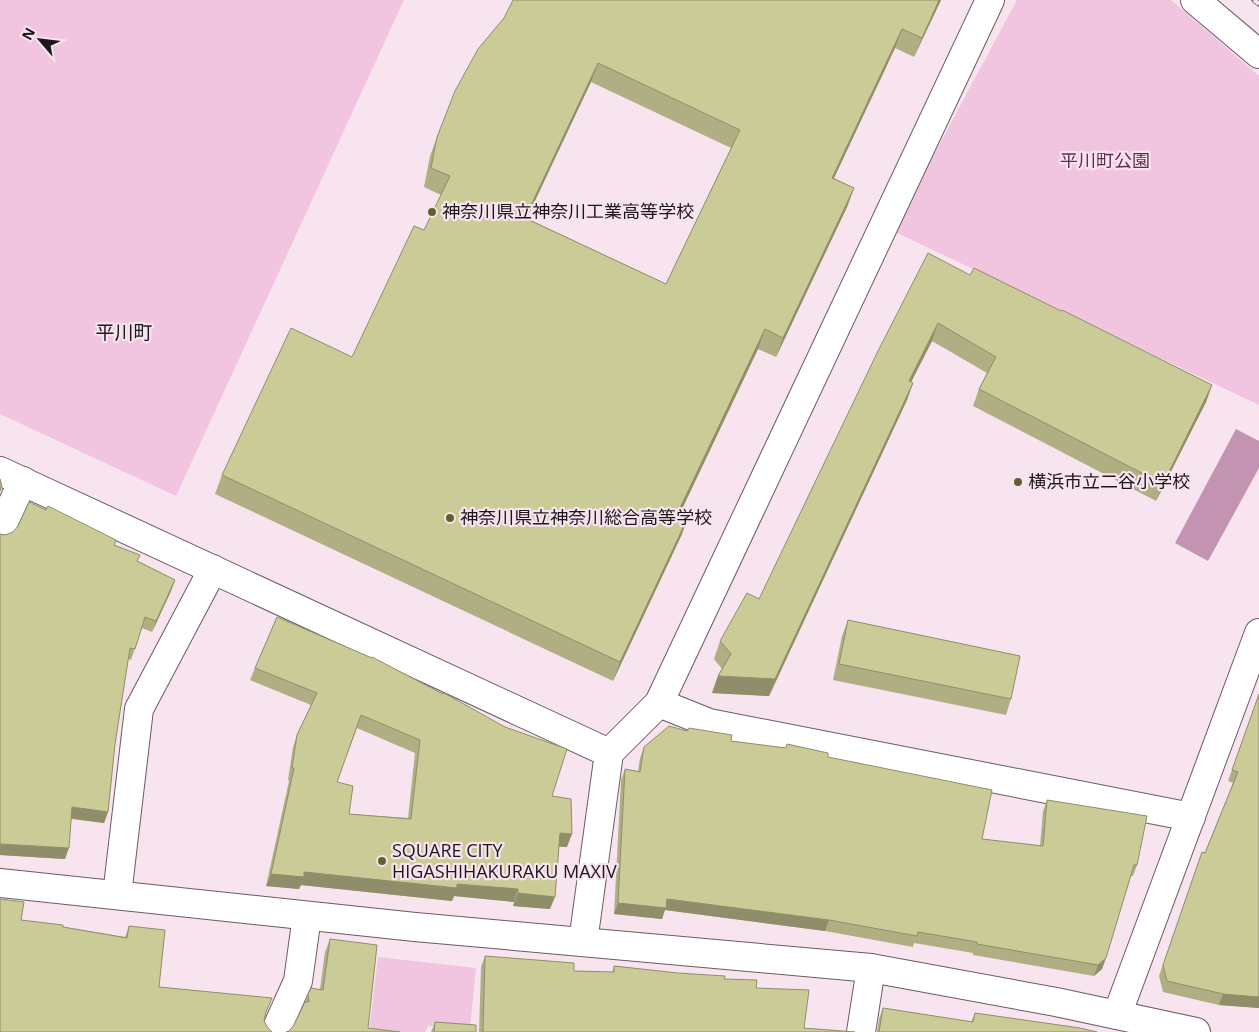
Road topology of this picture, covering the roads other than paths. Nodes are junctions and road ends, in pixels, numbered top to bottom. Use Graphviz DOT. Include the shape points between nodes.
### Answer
graph roads {
  1 [pos="990,0"];
  2 [pos="1195,0"];
  3 [pos="1259,54"];
  4 [pos="12,476"];
  5 [pos="0,530"];
  6 [pos="213,569"];
  7 [pos="1259,633"];
  8 [pos="659,703"];
  9 [pos="609,753"];
  10 [pos="1191,817"];
  11 [pos="0,883"];
  12 [pos="117,895"];
  13 [pos="307,916"];
  14 [pos="583,942"];
  15 [pos="871,968"];
  16 [pos="1117,1015"];
  17 [pos="275,1032"];
  18 [pos="861,1032"];
  19 [pos="1196,1032"];
  1 -- 8 [label="street"];
  2 -- 3 [label="street"];
  4 -- 5 [label="street"];
  4 -- 6 [label="street"];
  6 -- 9 [label="street"];
  6 -- 12 [label="street" via="139,709"];
  7 -- 10 [label="street"];
  8 -- 9 [label="street"];
  8 -- 10 [label="street" via="709,723"];
  9 -- 14 [label="street"];
  10 -- 16 [label="street"];
  11 -- 12 [label="street"];
  12 -- 13 [label="street"];
  13 -- 14 [label="street"];
  13 -- 17 [label="street" via="298,981"];
  14 -- 15 [label="street"];
  15 -- 16 [label="street"];
  15 -- 18 [label="street"];
  16 -- 19 [label="street"];
}
